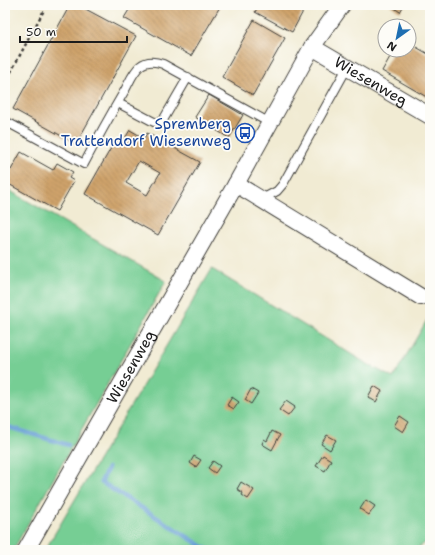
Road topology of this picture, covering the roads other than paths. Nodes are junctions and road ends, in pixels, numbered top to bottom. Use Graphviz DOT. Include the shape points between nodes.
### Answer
graph roads {
  1 [pos="342,5"];
  2 [pos="312,47"];
  3 [pos="347,68"];
  4 [pos="188,77"];
  5 [pos="118,103"];
  6 [pos="430,116"];
  7 [pos="5,121"];
  8 [pos="270,123"];
  9 [pos="236,184"];
  10 [pos="262,199"];
  11 [pos="421,297"];
  12 [pos="26,550"];
  1 -- 2 [label="street, Wiesenweg"];
  2 -- 3 [label="street, Wiesenweg"];
  2 -- 8 [label="street, Wiesenweg"];
  3 -- 6 [label="street, Wiesenweg"];
  3 -- 10 [label="lane" via="283,184 277,191"];
  4 -- 5 [label="lane" via="157,62 145,63 136,71"];
  4 -- 5 [label="lane" via="162,122 154,122"];
  4 -- 8 [label="lane"];
  5 -- 7 [label="lane" via="84,164"];
  8 -- 9 [label="street, Wiesenweg"];
  9 -- 10 [label="street"];
  9 -- 12 [label="street, Wiesenweg"];
  10 -- 11 [label="street"];
}
